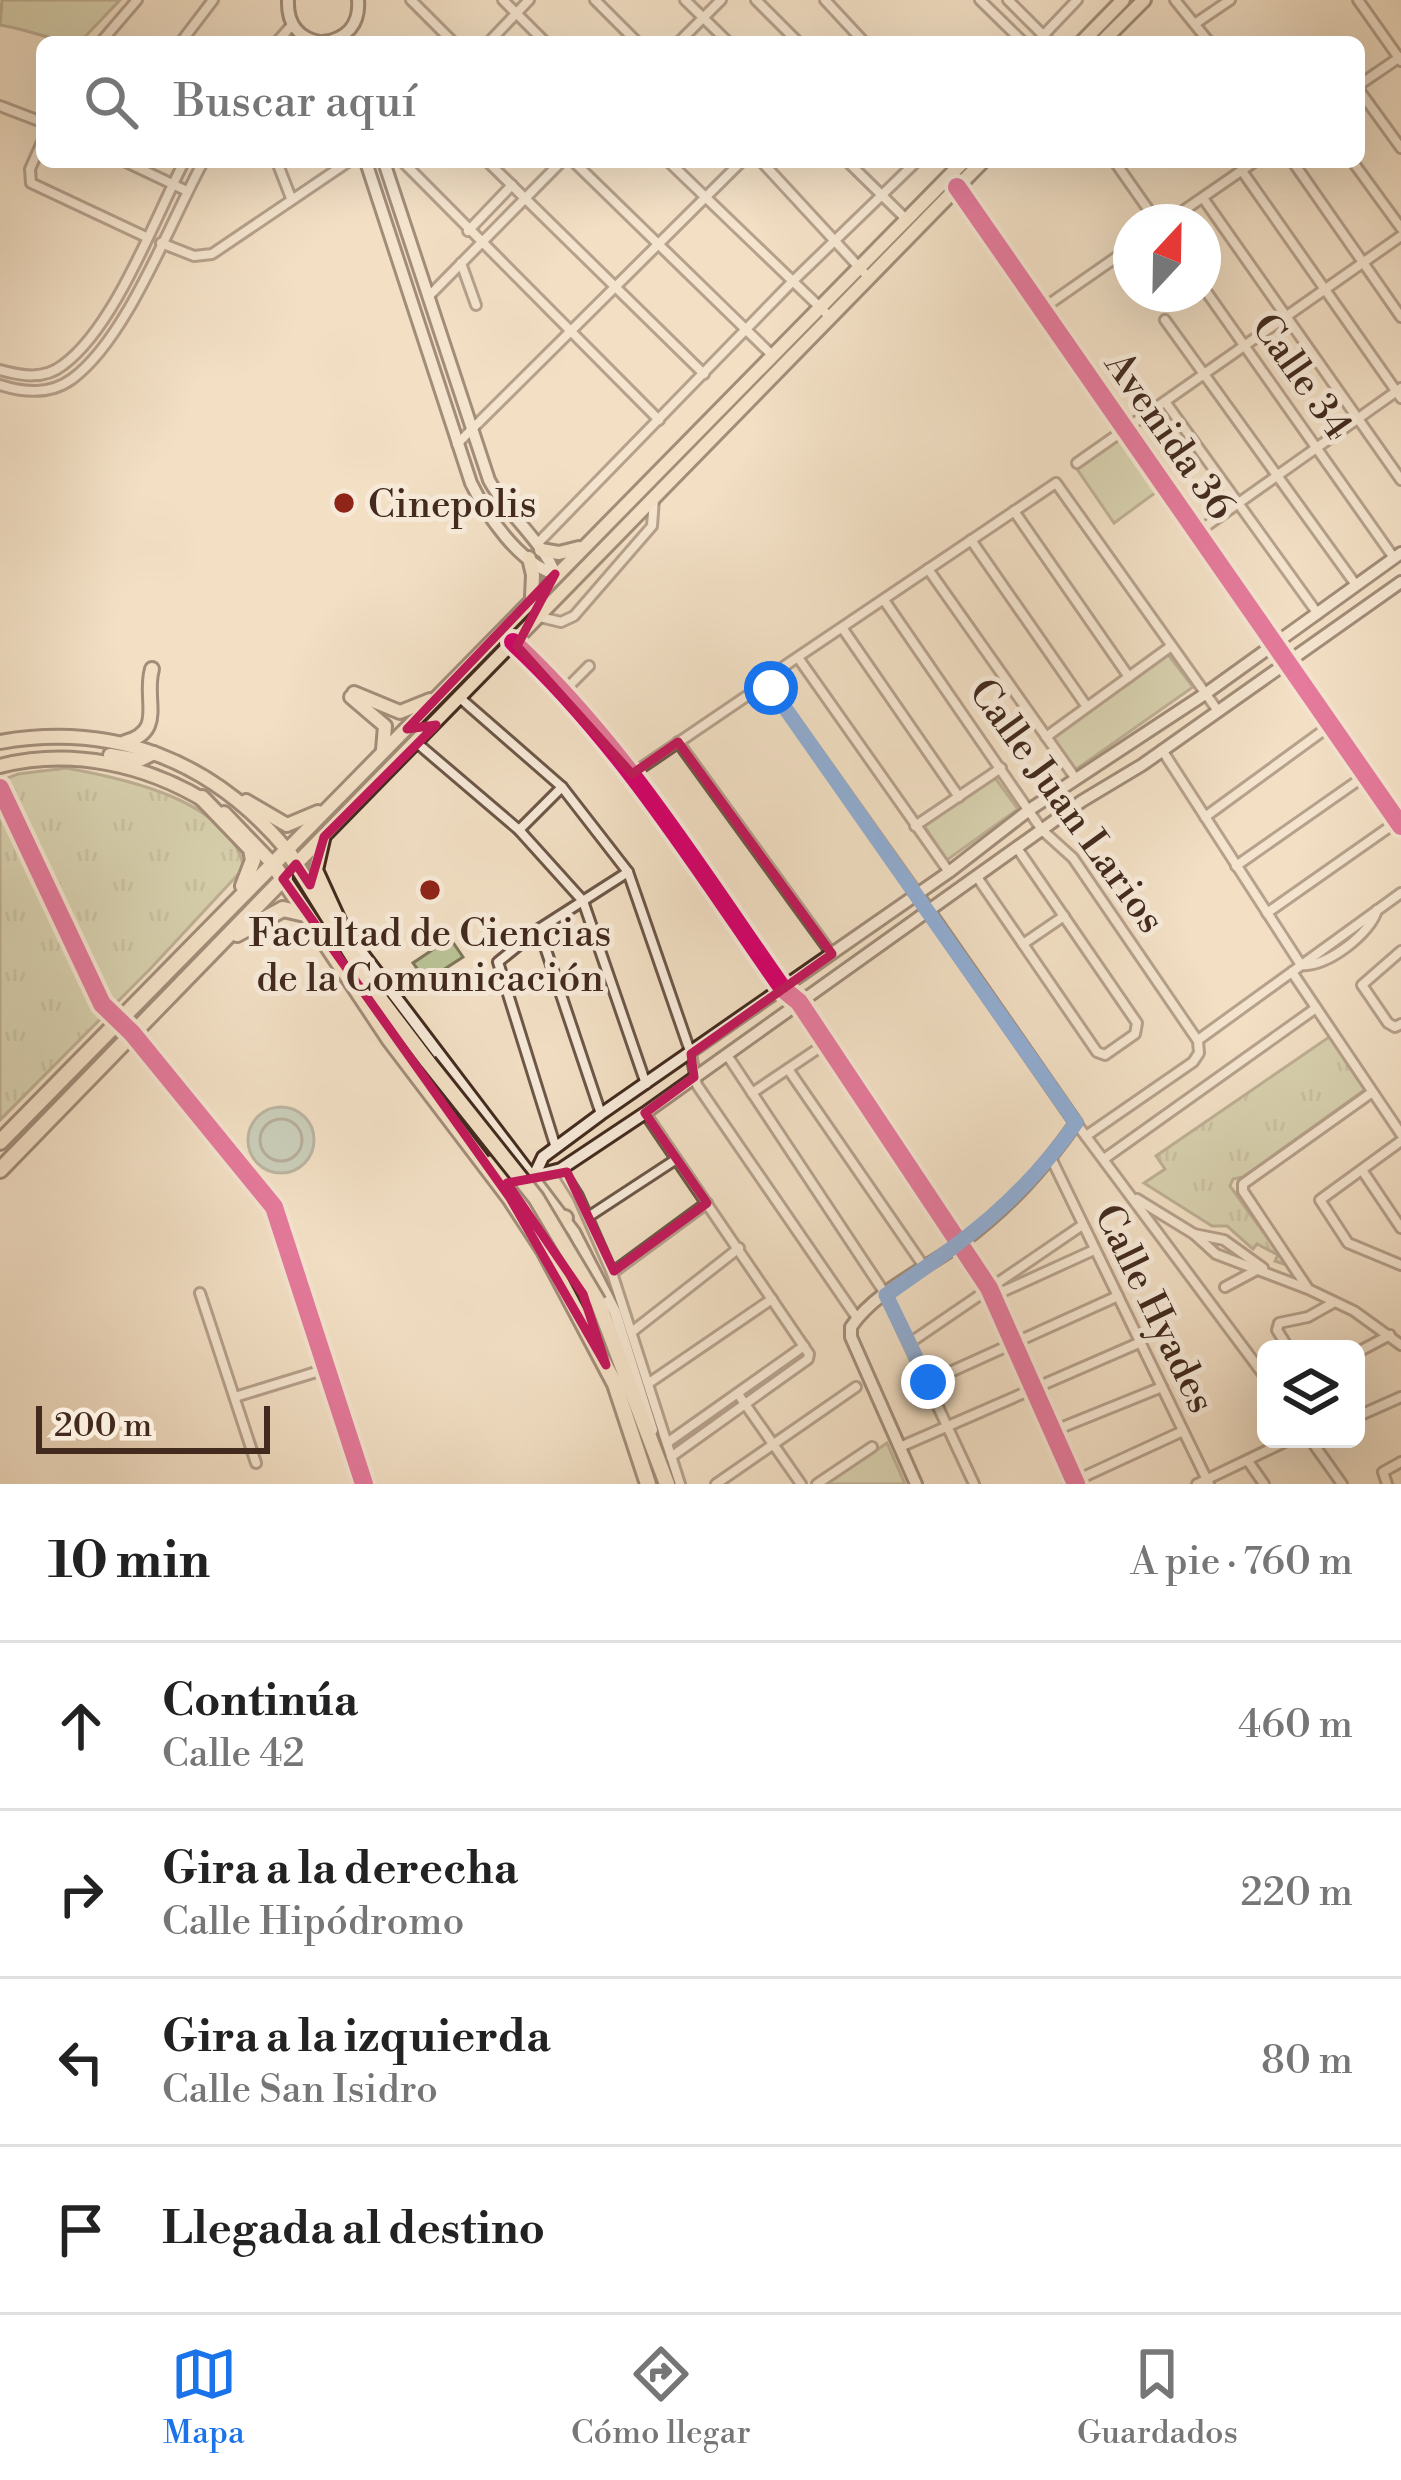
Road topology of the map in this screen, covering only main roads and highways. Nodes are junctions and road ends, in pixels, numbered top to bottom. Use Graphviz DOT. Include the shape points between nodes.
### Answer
graph roads {
  1 [pos="1123,0"];
  2 [pos="1144,0"];
  3 [pos="1088,36"];
  4 [pos="1108,36"];
  5 [pos="957,168"];
  6 [pos="976,168"];
  7 [pos="825,312"];
  8 [pos="586,545"];
  9 [pos="601,551"];
  10 [pos="555,574"];
  11 [pos="532,597"];
  12 [pos="516,639"];
  13 [pos="152,669"];
  14 [pos="437,699"];
  15 [pos="437,722"];
  16 [pos="406,729"];
  17 [pos="2,743"];
  18 [pos="121,744"];
  19 [pos="154,753"];
  20 [pos="382,754"];
  21 [pos="70,757"];
  22 [pos="398,763"];
  23 [pos="0,766"];
  24 [pos="232,793"];
  25 [pos="196,796"];
  26 [pos="340,800"];
  27 [pos="324,837"];
  28 [pos="287,850"];
  29 [pos="273,864"];
  30 [pos="296,864"];
  31 [pos="283,879"];
  32 [pos="238,896"];
  33 [pos="305,914"];
  34 [pos="342,927"];
  35 [pos="222,942"];
  36 [pos="374,1014"];
  37 [pos="0,1142"];
  38 [pos="0,1170"];
  39 [pos="565,1218"];
  40 [pos="546,1237"];
  41 [pos="606,1365"];
  42 [pos="648,1484"];
  43 [pos="668,1484"];
  1 -- 3 [label="main road"];
  2 -- 4 [label="main road"];
  5 -- 7 [label="main road"];
  6 -- 7 [label="main road"];
  7 -- 8 [label="main road" via="771,355"];
  7 -- 9 [label="main road"];
  8 -- 10 [label="main road"];
  8 -- 11 [label="main road" via="535,551"];
  9 -- 10 [label="main road"];
  9 -- 12 [label="main road"];
  10 -- 11 [label="main road"];
  10 -- 12 [label="main road"];
  11 -- 14 [label="main road"];
  12 -- 15 [label="main road"];
  13 -- 18 [label="main road" via="149,728"];
  14 -- 16 [label="main road"];
  14 -- 20 [label="main road" via="400,712 352,695 385,726"];
  15 -- 16 [label="main road"];
  15 -- 22 [label="main road"];
  16 -- 20 [label="main road"];
  16 -- 22 [label="main road"];
  17 -- 18 [label="main road" via="57,737"];
  18 -- 19 [label="main road"];
  19 -- 21 [label="main road" via="140,760"];
  19 -- 24 [label="main road"];
  19 -- 25 [label="main road" via="165,773"];
  20 -- 26 [label="main road"];
  21 -- 23 [label="main road"];
  21 -- 25 [label="main road" via="136,770"];
  22 -- 27 [label="main road"];
  24 -- 26 [label="main road" via="287,825"];
  24 -- 28 [label="main road"];
  25 -- 29 [label="main road" via="247,833"];
  25 -- 32 [label="highway" via="251,849 252,868"];
  26 -- 28 [label="main road"];
  27 -- 30 [label="main road"];
  27 -- 34 [label="main road" via="316,870"];
  28 -- 29 [label="highway"];
  28 -- 30 [label="highway"];
  29 -- 31 [label="highway"];
  29 -- 32 [label="highway"];
  30 -- 31 [label="highway"];
  30 -- 43 [label="highway, bridge" via="377,995 536,1198 598,1302 665,1450"];
  31 -- 33 [label="highway"];
  31 -- 35 [label="highway"];
  32 -- 37 [label="highway"];
  33 -- 35 [label="highway" via="275,912"];
  33 -- 36 [label="highway"];
  35 -- 38 [label="highway"];
  36 -- 40 [label="highway" via="494,1166 509,1177 534,1177 523,1198"];
  36 -- 41 [label="highway" via="510,1198"];
  39 -- 40 [label="highway" via="552,1217"];
  40 -- 41 [label="highway"];
  41 -- 42 [label="highway"];
}
